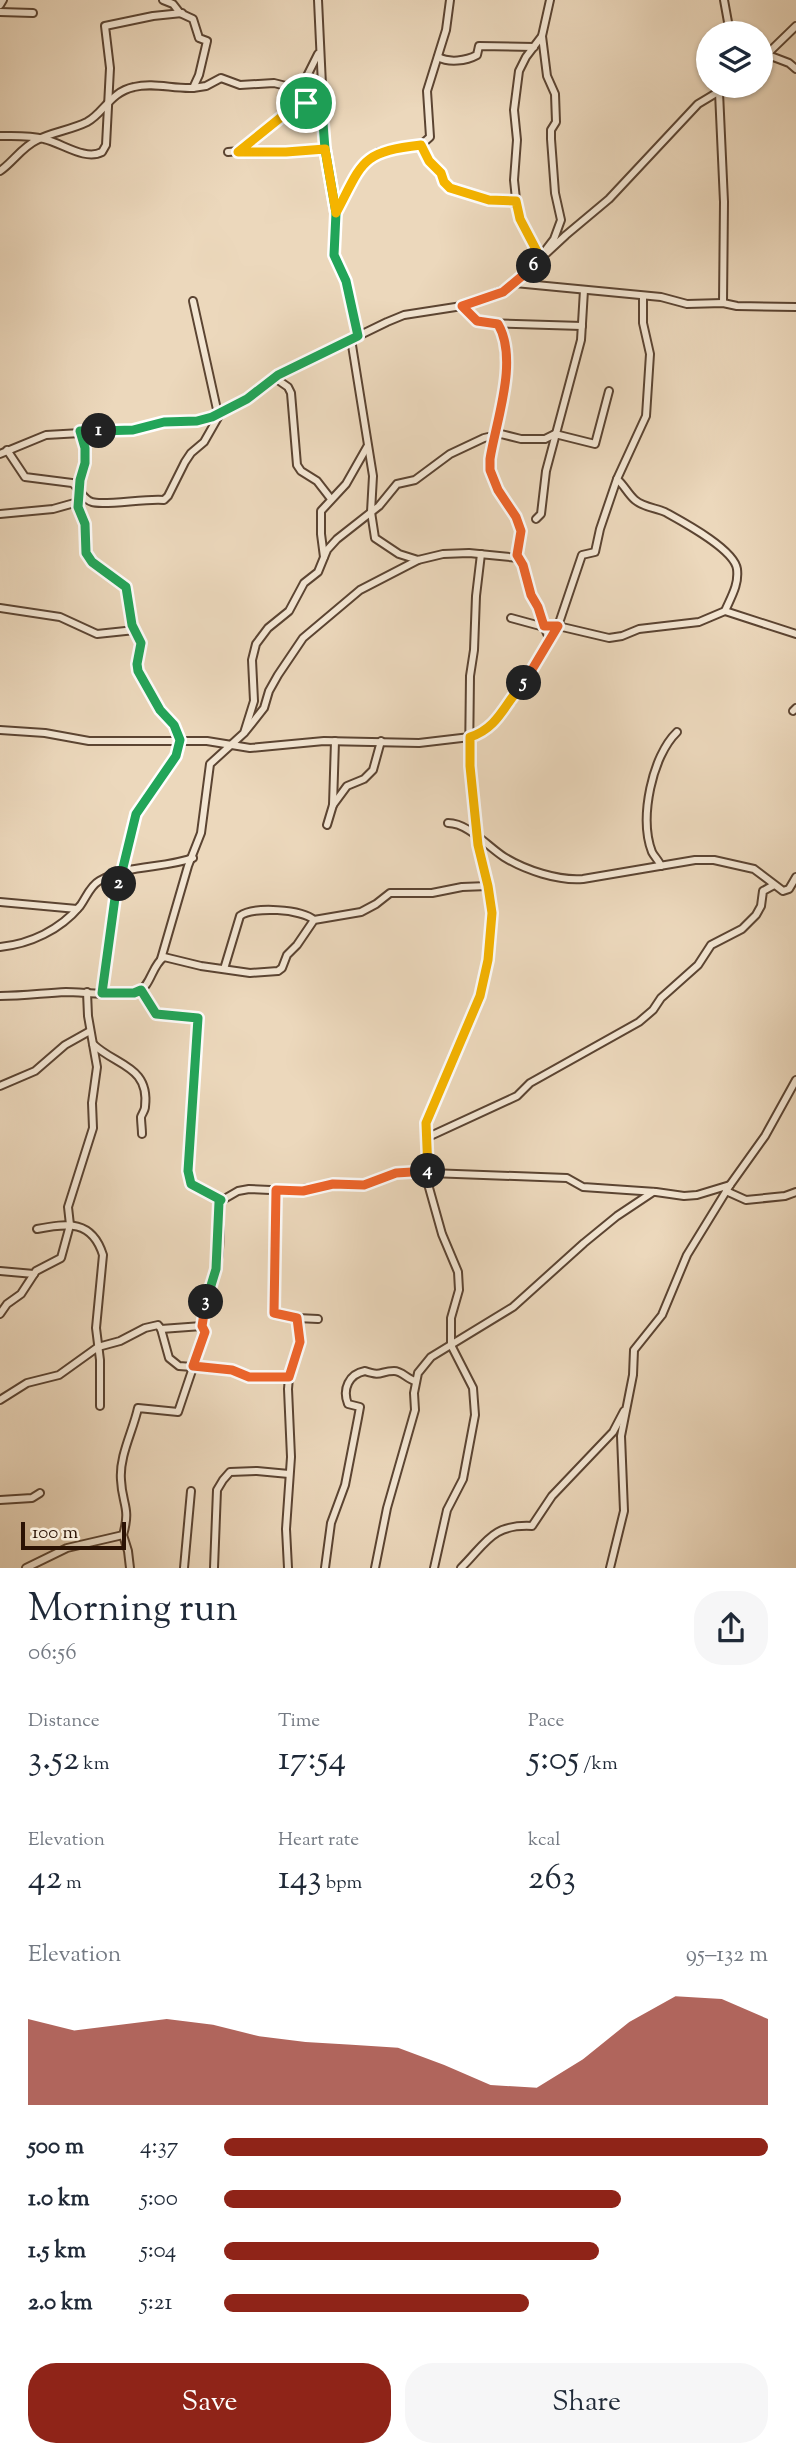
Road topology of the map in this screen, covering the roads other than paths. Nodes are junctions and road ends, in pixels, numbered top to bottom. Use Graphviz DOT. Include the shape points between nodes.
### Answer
graph roads {
  1 [pos="3,0"];
  2 [pos="163,0"];
  3 [pos="318,0"];
  4 [pos="450,0"];
  5 [pos="550,0"];
  6 [pos="724,0"];
  7 [pos="0,5"];
  8 [pos="0,12"];
  9 [pos="33,13"];
  10 [pos="181,13"];
  11 [pos="728,21"];
  12 [pos="796,26"];
  13 [pos="542,36"];
  14 [pos="534,47"];
  15 [pos="773,50"];
  16 [pos="319,52"];
  17 [pos="438,57"];
  18 [pos="773,57"];
  19 [pos="796,69"];
  20 [pos="193,88"];
  21 [pos="291,90"];
  22 [pos="324,97"];
  23 [pos="708,98"];
  24 [pos="719,98"];
  25 [pos="107,102"];
  26 [pos="306,103"];
  27 [pos="323,123"];
  28 [pos="0,136"];
  29 [pos="40,138"];
  30 [pos="421,145"];
  31 [pos="325,149"];
  32 [pos="228,152"];
  33 [pos="238,152"];
  34 [pos="0,171"];
  35 [pos="516,201"];
  36 [pos="336,213"];
  37 [pos="541,258"];
  38 [pos="515,283"];
  39 [pos="584,290"];
  40 [pos="643,296"];
  41 [pos="193,301"];
  42 [pos="723,303"];
  43 [pos="462,306"];
  44 [pos="796,307"];
  45 [pos="498,324"];
  46 [pos="582,326"];
  47 [pos="355,338"];
  48 [pos="275,378"];
  49 [pos="609,391"];
  50 [pos="220,413"];
  51 [pos="80,431"];
  52 [pos="555,434"];
  53 [pos="495,435"];
  54 [pos="368,445"];
  55 [pos="4,452"];
  56 [pos="617,479"];
  57 [pos="79,489"];
  58 [pos="331,499"];
  59 [pos="78,502"];
  60 [pos="371,512"];
  61 [pos="0,514"];
  62 [pos="536,519"];
  63 [pos="481,554"];
  64 [pos="324,556"];
  65 [pos="519,558"];
  66 [pos="418,560"];
  67 [pos="0,608"];
  68 [pos="724,611"];
  69 [pos="511,618"];
  70 [pos="544,626"];
  71 [pos="558,626"];
  72 [pos="135,630"];
  73 [pos="796,634"];
  74 [pos="550,640"];
  75 [pos="0,730"];
  76 [pos="677,732"];
  77 [pos="244,733"];
  78 [pos="470,737"];
  79 [pos="180,740"];
  80 [pos="335,741"];
  81 [pos="381,741"];
  82 [pos="231,746"];
  83 [pos="332,805"];
  84 [pos="448,823"];
  85 [pos="327,825"];
  86 [pos="477,837"];
  87 [pos="193,858"];
  88 [pos="661,866"];
  89 [pos="124,870"];
  90 [pos="796,877"];
  91 [pos="775,885"];
  92 [pos="488,886"];
  93 [pos="0,902"];
  94 [pos="77,909"];
  95 [pos="314,920"];
  96 [pos="0,947"];
  97 [pos="161,959"];
  98 [pos="224,969"];
  99 [pos="141,990"];
  100 [pos="87,992"];
  101 [pos="102,993"];
  102 [pos="0,996"];
  103 [pos="90,1031"];
  104 [pos="92,1042"];
  105 [pos="796,1080"];
  106 [pos="0,1086"];
  107 [pos="142,1134"];
  108 [pos="426,1138"];
  109 [pos="428,1171"];
  110 [pos="728,1188"];
  111 [pos="276,1190"];
  112 [pos="653,1192"];
  113 [pos="796,1192"];
  114 [pos="221,1200"];
  115 [pos="70,1225"];
  116 [pos="37,1229"];
  117 [pos="0,1271"];
  118 [pos="34,1274"];
  119 [pos="0,1314"];
  120 [pos="297,1318"];
  121 [pos="318,1319"];
  122 [pos="202,1326"];
  123 [pos="161,1329"];
  124 [pos="451,1345"];
  125 [pos="98,1346"];
  126 [pos="193,1366"];
  127 [pos="289,1377"];
  128 [pos="415,1381"];
  129 [pos="0,1400"];
  130 [pos="628,1401"];
  131 [pos="100,1406"];
  132 [pos="289,1474"];
  133 [pos="191,1490"];
  134 [pos="40,1493"];
  135 [pos="0,1500"];
  136 [pos="123,1535"];
  137 [pos="26,1568"];
  138 [pos="130,1568"];
  139 [pos="184,1568"];
  140 [pos="214,1568"];
  141 [pos="289,1568"];
  142 [pos="324,1568"];
  143 [pos="375,1568"];
  144 [pos="434,1568"];
  145 [pos="461,1568"];
  146 [pos="610,1568"];
  1 -- 7 [label="street"];
  2 -- 10 [label="street"];
  3 -- 16 [label="street"];
  4 -- 17 [label="street"];
  5 -- 13 [label="street"];
  6 -- 11 [label="street"];
  8 -- 9 [label="street"];
  10 -- 20 [label="street" via="194,21 199,38 207,41"];
  10 -- 25 [label="street" via="105,26 110,61"];
  12 -- 15 [label="street"];
  13 -- 14 [label="street"];
  13 -- 37 [label="street" via="547,76 555,94 551,139 561,220"];
  14 -- 17 [label="street" via="479,46 474,58 448,62"];
  14 -- 35 [label="street" via="519,71 515,102"];
  16 -- 21 [label="street" via="305,80"];
  16 -- 22 [label="street"];
  17 -- 30 [label="street" via="428,91 430,137"];
  18 -- 19 [label="street"];
  20 -- 21 [label="street" via="221,78 240,85 279,84"];
  20 -- 25 [label="street" via="133,87"];
  21 -- 26 [label="street"];
  22 -- 26 [label="street"];
  22 -- 27 [label="street"];
  23 -- 37 [label="street" via="609,199"];
  24 -- 42 [label="street"];
  25 -- 29 [label="street" via="90,121"];
  25 -- 29 [label="street" via="102,152 90,155"];
  26 -- 27 [label="street"];
  26 -- 33 [label="street"];
  27 -- 31 [label="street"];
  28 -- 29 [label="street"];
  29 -- 34 [label="street"];
  30 -- 35 [label="street" via="450,188 489,200"];
  30 -- 36 [label="street" via="388,149 365,162"];
  31 -- 33 [label="street"];
  31 -- 36 [label="street"];
  32 -- 33 [label="street"];
  35 -- 37 [label="street" via="520,219"];
  36 -- 47 [label="street" via="334,255 346,281"];
  37 -- 38 [label="street"];
  38 -- 39 [label="street"];
  38 -- 43 [label="street"];
  39 -- 40 [label="street"];
  39 -- 46 [label="street"];
  40 -- 42 [label="street" via="687,304"];
  40 -- 56 [label="street" via="650,354 646,416"];
  41 -- 50 [label="street"];
  42 -- 44 [label="street"];
  43 -- 45 [label="street" via="477,321"];
  43 -- 47 [label="street" via="404,315"];
  45 -- 46 [label="street"];
  45 -- 53 [label="street" via="506,366"];
  46 -- 52 [label="street"];
  47 -- 48 [label="street"];
  47 -- 54 [label="street"];
  48 -- 50 [label="street"];
  48 -- 58 [label="street" via="291,393 297,465"];
  49 -- 52 [label="street" via="595,444"];
  50 -- 51 [label="street" via="133,430"];
  50 -- 57 [label="street" via="204,442 185,462 166,499 94,503"];
  51 -- 55 [label="street" via="46,435"];
  51 -- 57 [label="street" via="85,463"];
  52 -- 53 [label="street" via="545,439"];
  52 -- 62 [label="street" via="544,478 542,511"];
  53 -- 60 [label="street" via="450,454 415,480 397,484"];
  53 -- 65 [label="street" via="490,470 521,531"];
  54 -- 58 [label="street" via="346,484"];
  54 -- 60 [label="street"];
  55 -- 57 [label="street" via="29,479 59,479"];
  56 -- 68 [label="street" via="637,502 701,533 732,559 737,582"];
  56 -- 71 [label="street" via="595,552 582,555"];
  57 -- 59 [label="street"];
  58 -- 64 [label="street" via="320,515"];
  59 -- 61 [label="street"];
  59 -- 72 [label="street" via="87,555 126,587"];
  60 -- 64 [label="street" via="342,534"];
  60 -- 66 [label="street" via="375,538"];
  63 -- 65 [label="street"];
  63 -- 66 [label="street" via="443,554"];
  63 -- 78 [label="street" via="470,676"];
  64 -- 77 [label="street" via="318,572 304,583 289,611 255,646 255,691"];
  65 -- 70 [label="street"];
  66 -- 77 [label="street" via="349,597 303,638 269,691 264,708"];
  67 -- 72 [label="street" via="60,617 97,634"];
  68 -- 71 [label="street" via="699,621 639,628 609,638"];
  68 -- 73 [label="street"];
  69 -- 70 [label="street"];
  70 -- 71 [label="street"];
  70 -- 74 [label="street"];
  71 -- 74 [label="street"];
  72 -- 79 [label="street" via="141,643 138,671"];
  74 -- 78 [label="street" via="509,705 487,729"];
  75 -- 79 [label="street" via="89,741"];
  76 -- 88 [label="street" via="665,746 651,781 649,830 652,851"];
  77 -- 82 [label="street"];
  78 -- 81 [label="street" via="419,743"];
  78 -- 86 [label="street"];
  79 -- 82 [label="street"];
  79 -- 89 [label="street" via="176,756 136,814"];
  80 -- 81 [label="street"];
  80 -- 82 [label="street"];
  80 -- 83 [label="street"];
  81 -- 83 [label="street" via="373,770 347,786"];
  82 -- 87 [label="street" via="210,764"];
  83 -- 85 [label="street"];
  84 -- 86 [label="street"];
  86 -- 88 [label="street" via="513,862 566,879"];
  86 -- 92 [label="street"];
  87 -- 89 [label="street" via="169,866"];
  87 -- 97 [label="street"];
  88 -- 91 [label="street" via="714,860 749,866"];
  89 -- 94 [label="street" via="97,882"];
  89 -- 101 [label="street" via="115,898"];
  90 -- 91 [label="street" via="788,890"];
  91 -- 108 [label="street" via="763,891 759,910 745,927 711,945 698,965 639,1022 530,1083 517,1096"];
  92 -- 95 [label="street" via="390,893 360,912"];
  92 -- 108 [label="street" via="492,922 485,981 429,1116"];
  93 -- 94 [label="street"];
  94 -- 96 [label="street" via="38,938"];
  95 -- 98 [label="street" via="280,971"];
  95 -- 98 [label="street" via="308,915 247,911 240,916"];
  97 -- 98 [label="street"];
  97 -- 99 [label="street"];
  99 -- 101 [label="street"];
  99 -- 114 [label="street" via="156,1014 198,1018 188,1171 191,1184"];
  100 -- 101 [label="street"];
  100 -- 102 [label="street"];
  100 -- 103 [label="street"];
  103 -- 104 [label="street"];
  103 -- 106 [label="street" via="35,1071"];
  104 -- 107 [label="street" via="137,1072 145,1107"];
  104 -- 115 [label="street" via="97,1068 93,1128 68,1207"];
  105 -- 110 [label="street" via="765,1136"];
  108 -- 109 [label="street"];
  109 -- 111 [label="street" via="396,1173 364,1185"];
  109 -- 112 [label="street" via="567,1178 583,1187"];
  109 -- 124 [label="street" via="442,1234 458,1272"];
  110 -- 112 [label="street" via="690,1197"];
  110 -- 113 [label="street" via="746,1200"];
  110 -- 130 [label="street" via="687,1255 662,1315 634,1350"];
  111 -- 114 [label="street" via="238,1191"];
  111 -- 120 [label="street" via="274,1313"];
  112 -- 124 [label="street" via="584,1242 513,1307"];
  114 -- 122 [label="street" via="216,1269"];
  115 -- 116 [label="street"];
  115 -- 118 [label="street" via="61,1258"];
  115 -- 125 [label="street" via="90,1231 103,1255"];
  117 -- 118 [label="street"];
  118 -- 119 [label="street" via="22,1294"];
  120 -- 121 [label="street"];
  120 -- 127 [label="street" via="300,1342"];
  122 -- 123 [label="street"];
  122 -- 126 [label="street" via="205,1332"];
  123 -- 125 [label="street" via="158,1325 145,1328"];
  123 -- 126 [label="street" via="169,1358 179,1366"];
  124 -- 128 [label="street" via="431,1357"];
  124 -- 144 [label="street" via="473,1388 475,1415 463,1479 447,1510"];
  125 -- 129 [label="street" via="59,1375 27,1384"];
  125 -- 131 [label="street"];
  126 -- 127 [label="street" via="232,1370 249,1377"];
  126 -- 136 [label="street" via="178,1412 138,1408 121,1479 128,1517"];
  127 -- 132 [label="street"];
  128 -- 142 [label="street" via="399,1371 378,1375 365,1371 347,1385 348,1404 360,1407"];
  128 -- 143 [label="street" via="415,1410"];
  130 -- 145 [label="street" via="613,1432 552,1496 532,1526 512,1525 497,1531"];
  130 -- 146 [label="street" via="620,1453 624,1511"];
  132 -- 140 [label="street" via="230,1472 223,1480 217,1490"];
  132 -- 141 [label="street"];
  133 -- 139 [label="street"];
  134 -- 135 [label="street" via="32,1498"];
  136 -- 137 [label="street" via="67,1548"];
  136 -- 138 [label="street"];
}
